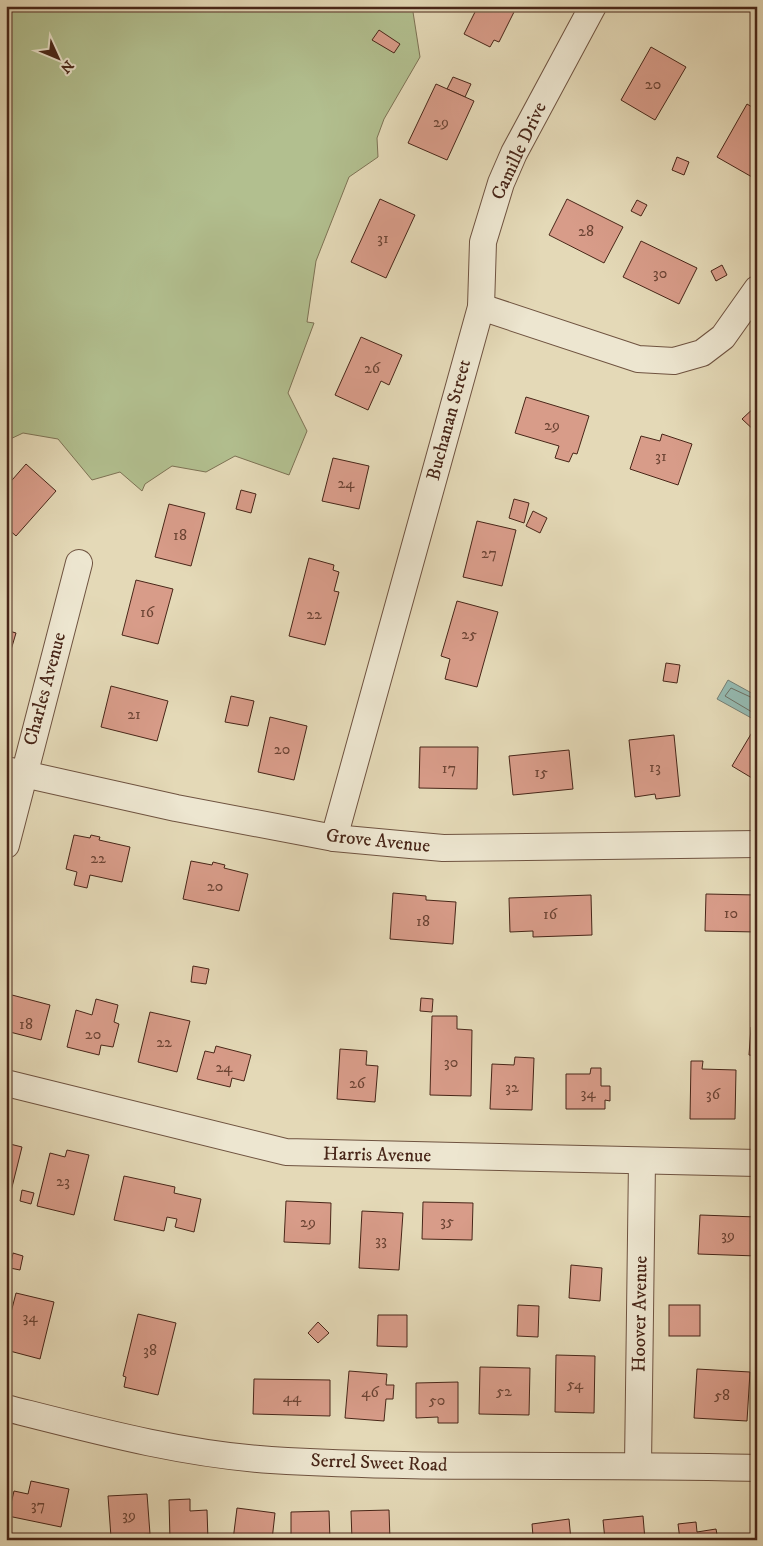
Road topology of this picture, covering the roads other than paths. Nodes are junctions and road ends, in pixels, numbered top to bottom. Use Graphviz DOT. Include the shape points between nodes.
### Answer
graph roads {
  1 [pos="593,6"];
  2 [pos="757,289"];
  3 [pos="480,307"];
  4 [pos="79,562"];
  5 [pos="15,771"];
  6 [pos="334,838"];
  7 [pos="757,844"];
  8 [pos="6,845"];
  9 [pos="6,1083"];
  10 [pos="642,1161"];
  11 [pos="757,1163"];
  12 [pos="6,1408"];
  13 [pos="638,1466"];
  14 [pos="756,1473"];
  1 -- 3 [label="street, Camille Drive" via="501,183 483,242"];
  2 -- 3 [label="street" via="723,337 702,354 674,361 638,359"];
  3 -- 6 [label="street, Buchanan Street"];
  4 -- 5 [label="street, Charles Avenue"];
  5 -- 6 [label="street, Grove Avenue" via="176,808"];
  5 -- 8 [label="street, Charles Avenue"];
  6 -- 7 [label="street, Grove Avenue" via="443,848"];
  9 -- 10 [label="street, Harris Avenue" via="286,1152"];
  10 -- 11 [label="street, Harris Avenue"];
  10 -- 13 [label="street, Hoover Avenue"];
  12 -- 13 [label="street, Serrel Sweet Road" via="192,1451 270,1460"];
  13 -- 14 [label="street, Serrel Sweet Road"];
}
